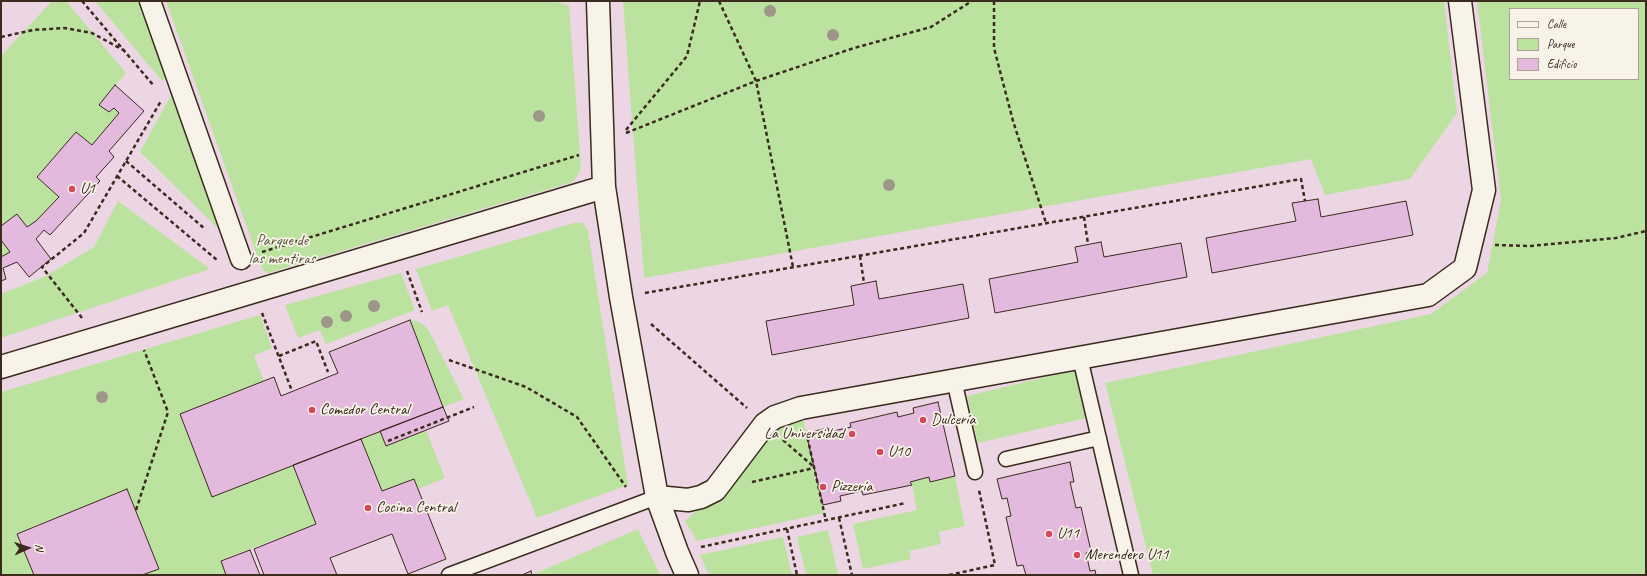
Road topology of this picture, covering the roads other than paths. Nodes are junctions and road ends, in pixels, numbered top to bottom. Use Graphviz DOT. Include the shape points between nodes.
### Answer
graph roads {
  1 [pos="150,1"];
  2 [pos="598,1"];
  3 [pos="1460,1"];
  4 [pos="604,187"];
  5 [pos="241,259"];
  6 [pos="1080,358"];
  7 [pos="1,367"];
  8 [pos="954,380"];
  9 [pos="1099,438"];
  10 [pos="1006,459"];
  11 [pos="975,472"];
  12 [pos="648,501"];
  13 [pos="449,575"];
  14 [pos="687,575"];
  15 [pos="1131,575"];
  1 -- 5 [label="street"];
  2 -- 4 [label="street"];
  3 -- 6 [label="street" via="1484,190 1464,268 1428,295"];
  4 -- 7 [label="street"];
  4 -- 12 [label="street"];
  6 -- 8 [label="street"];
  6 -- 9 [label="lane"];
  8 -- 11 [label="lane"];
  8 -- 12 [label="street" via="801,408 775,417 765,424 715,490 688,500"];
  9 -- 10 [label="lane"];
  9 -- 15 [label="lane"];
  12 -- 13 [label="lane"];
  12 -- 14 [label="street"];
}
